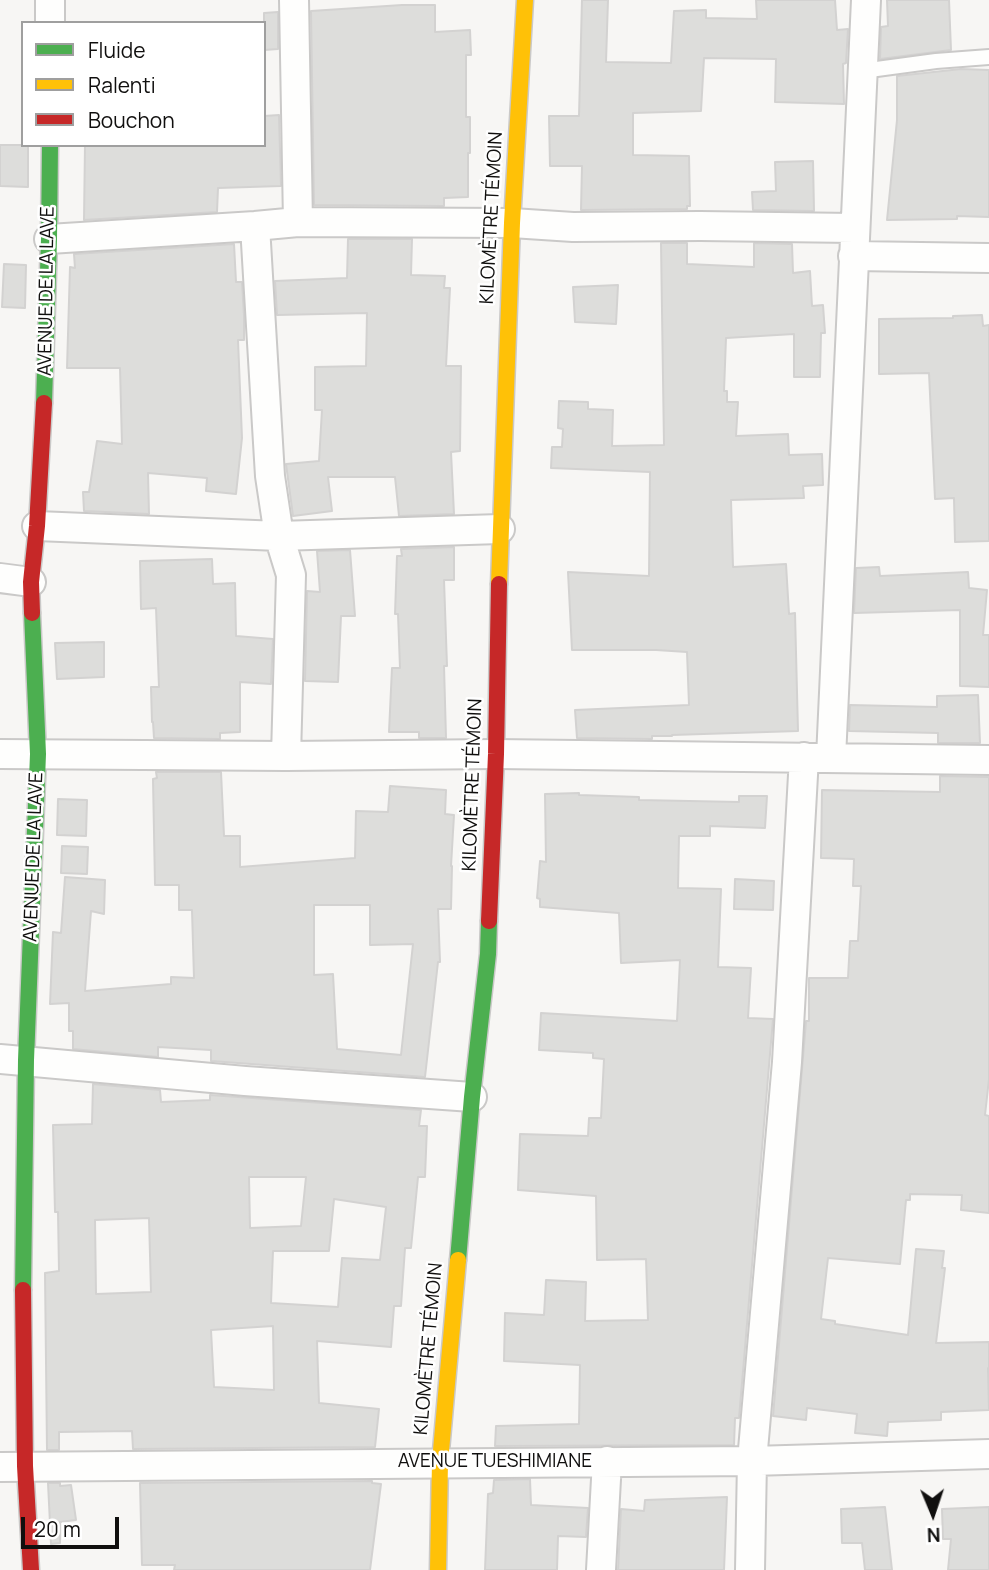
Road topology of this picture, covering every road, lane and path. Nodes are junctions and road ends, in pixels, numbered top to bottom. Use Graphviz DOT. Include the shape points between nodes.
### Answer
graph roads {
  1 [pos="50,0"];
  2 [pos="294,0"];
  3 [pos="525,0"];
  4 [pos="866,0"];
  5 [pos="50,21"];
  6 [pos="989,57"];
  7 [pos="862,71"];
  8 [pos="50,147"];
  9 [pos="298,222"];
  10 [pos="512,223"];
  11 [pos="254,226"];
  12 [pos="855,228"];
  13 [pos="49,239"];
  14 [pos="853,256"];
  15 [pos="989,258"];
  16 [pos="37,526"];
  17 [pos="500,529"];
  18 [pos="279,536"];
  19 [pos="0,578"];
  20 [pos="31,582"];
  21 [pos="0,754"];
  22 [pos="38,754"];
  23 [pos="496,754"];
  24 [pos="286,756"];
  25 [pos="817,757"];
  26 [pos="989,760"];
  27 [pos="13,1059"];
  28 [pos="472,1097"];
  29 [pos="989,1454"];
  30 [pos="607,1461"];
  31 [pos="752,1461"];
  32 [pos="440,1462"];
  33 [pos="13,1467"];
  34 [pos="31,1570"];
  35 [pos="438,1570"];
  36 [pos="601,1570"];
  37 [pos="750,1570"];
  1 -- 5 [label="street"];
  2 -- 9 [label="street"];
  3 -- 10 [label="main road, KILOMÈTRE TÉMOIN"];
  4 -- 7 [label="street"];
  6 -- 7 [label="lane"];
  7 -- 12 [label="street"];
  8 -- 13 [label="main road, AVENUE DE LA LAVE"];
  9 -- 10 [label="street"];
  9 -- 11 [label="street"];
  10 -- 12 [label="street"];
  10 -- 17 [label="main road, KILOMÈTRE TÉMOIN"];
  11 -- 13 [label="street"];
  11 -- 18 [label="street" via="270,476"];
  12 -- 14 [label="street"];
  13 -- 16 [label="main road, AVENUE DE LA LAVE"];
  14 -- 15 [label="street"];
  14 -- 25 [label="street"];
  16 -- 18 [label="street"];
  16 -- 20 [label="main road, AVENUE DE LA LAVE"];
  17 -- 18 [label="street"];
  17 -- 23 [label="main road, KILOMÈTRE TÉMOIN"];
  18 -- 24 [label="street" via="291,575"];
  19 -- 20 [label="street"];
  20 -- 22 [label="main road, AVENUE DE LA LAVE"];
  21 -- 22 [label="street"];
  22 -- 24 [label="street"];
  22 -- 27 [label="main road, AVENUE DE LA LAVE"];
  23 -- 24 [label="street"];
  23 -- 25 [label="street"];
  23 -- 28 [label="main road, KILOMÈTRE TÉMOIN" via="488,954"];
  25 -- 26 [label="street"];
  25 -- 31 [label="street"];
  27 -- 28 [label="street"];
  27 -- 33 [label="main road, AVENUE DE LA LAVE" via="23,1272"];
  28 -- 32 [label="main road, KILOMÈTRE TÉMOIN"];
  29 -- 31 [label="street, AVENUE TUESHIMIANE"];
  30 -- 31 [label="street, AVENUE TUESHIMIANE"];
  30 -- 32 [label="street, AVENUE TUESHIMIANE"];
  30 -- 36 [label="street"];
  31 -- 37 [label="street"];
  32 -- 33 [label="street, AVENUE TUESHIMIANE"];
  32 -- 35 [label="main road, KILOMÈTRE TÉMOIN"];
  33 -- 34 [label="main road, AVENUE DE LA LAVE"];
}
